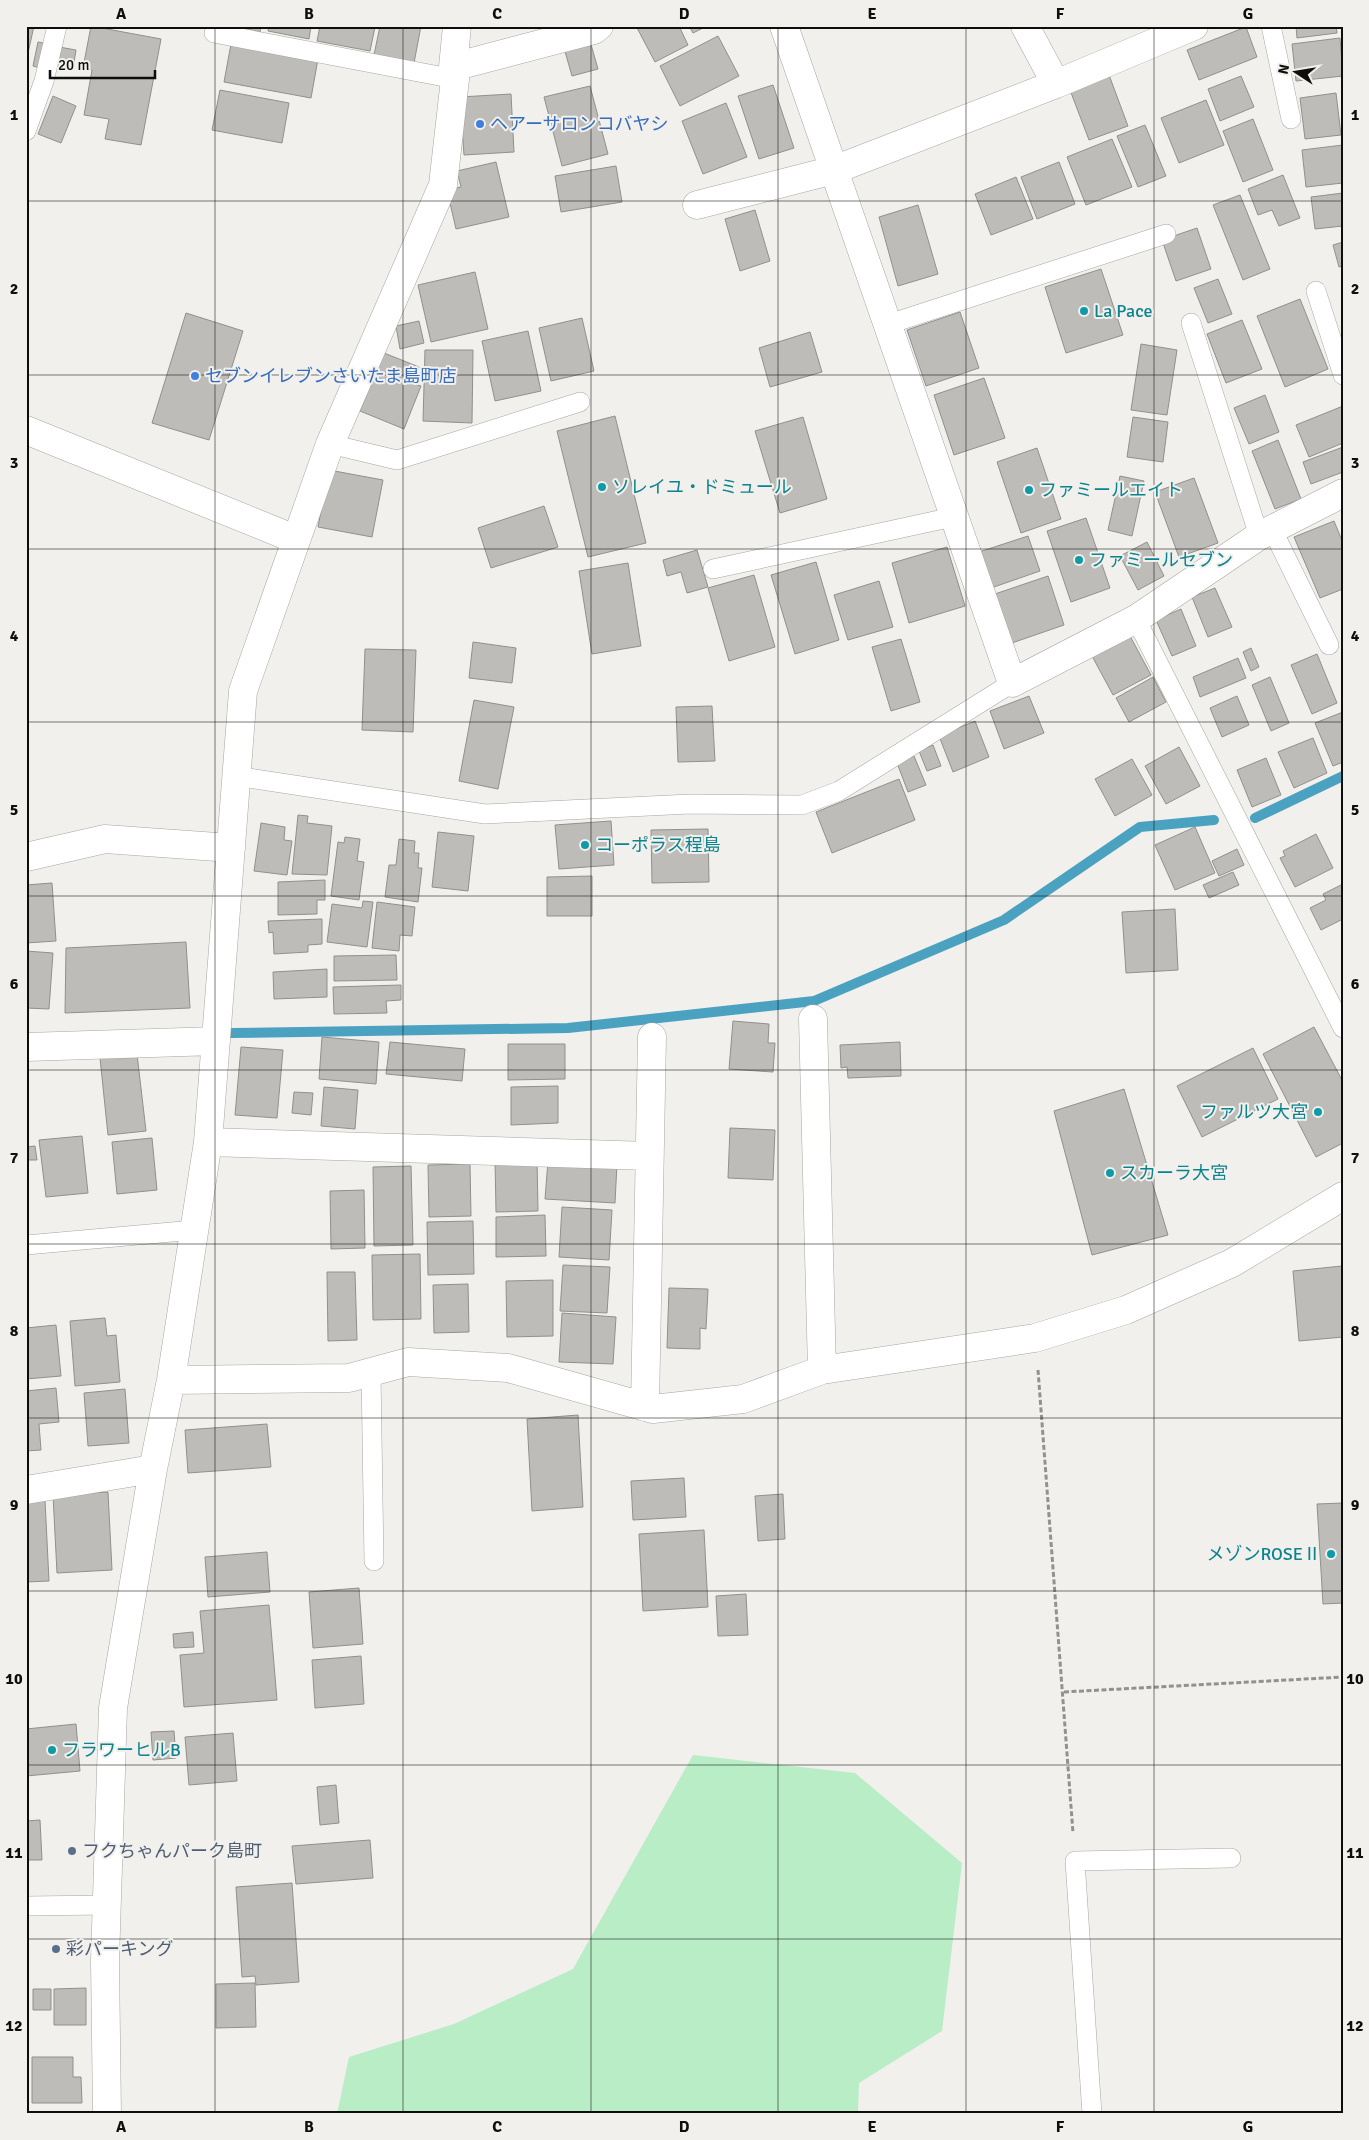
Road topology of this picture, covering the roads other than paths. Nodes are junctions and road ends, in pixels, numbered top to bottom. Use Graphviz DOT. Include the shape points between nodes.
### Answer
graph roads {
  1 [pos="57,26"];
  2 [pos="456,26"];
  3 [pos="599,26"];
  4 [pos="784,26"];
  5 [pos="1025,26"];
  6 [pos="1194,26"];
  7 [pos="1271,26"];
  8 [pos="214,33"];
  9 [pos="454,73"];
  10 [pos="1056,84"];
  11 [pos="1291,119"];
  12 [pos="26,132"];
  13 [pos="834,170"];
  14 [pos="697,205"];
  15 [pos="1166,234"];
  16 [pos="1316,291"];
  17 [pos="1191,323"];
  18 [pos="889,324"];
  19 [pos="1343,374"];
  20 [pos="580,402"];
  21 [pos="26,430"];
  22 [pos="330,444"];
  23 [pos="1343,493"];
  24 [pos="953,517"];
  25 [pos="1265,532"];
  26 [pos="295,539"];
  27 [pos="713,569"];
  28 [pos="1136,619"];
  29 [pos="1329,645"];
  30 [pos="1012,682"];
  31 [pos="235,776"];
  32 [pos="231,848"];
  33 [pos="26,857"];
  34 [pos="814,1019"];
  35 [pos="1343,1028"];
  36 [pos="652,1037"];
  37 [pos="216,1041"];
  38 [pos="26,1046"];
  39 [pos="208,1142"];
  40 [pos="649,1156"];
  41 [pos="1343,1196"];
  42 [pos="194,1230"];
  43 [pos="26,1245"];
  44 [pos="822,1370"];
  45 [pos="371,1372"];
  46 [pos="170,1380"];
  47 [pos="645,1407"];
  48 [pos="153,1469"];
  49 [pos="26,1490"];
  50 [pos="374,1561"];
  51 [pos="1231,1858"];
  52 [pos="107,1905"];
  53 [pos="26,1906"];
  54 [pos="107,2114"];
  55 [pos="1092,2114"];
  1 -- 12 [label="lane" via="44,80"];
  2 -- 9 [label="street"];
  3 -- 9 [label="street"];
  4 -- 13 [label="street"];
  5 -- 10 [label="street"];
  6 -- 10 [label="street"];
  7 -- 11 [label="lane"];
  8 -- 9 [label="lane"];
  9 -- 22 [label="street" via="443,185"];
  10 -- 13 [label="street"];
  13 -- 14 [label="street"];
  13 -- 18 [label="street"];
  15 -- 18 [label="lane"];
  16 -- 19 [label="lane"];
  17 -- 25 [label="lane"];
  18 -- 24 [label="street"];
  20 -- 22 [label="lane" via="397,460"];
  21 -- 26 [label="street"];
  22 -- 26 [label="street"];
  23 -- 25 [label="street"];
  24 -- 27 [label="lane"];
  24 -- 30 [label="street"];
  25 -- 28 [label="street"];
  25 -- 29 [label="lane"];
  26 -- 31 [label="street" via="243,691"];
  28 -- 30 [label="street"];
  28 -- 35 [label="lane"];
  30 -- 31 [label="lane" via="839,791 802,805 690,804 485,814"];
  31 -- 32 [label="street"];
  32 -- 33 [label="street" via="105,839"];
  32 -- 37 [label="street"];
  34 -- 44 [label="street"];
  36 -- 40 [label="street"];
  37 -- 38 [label="street"];
  37 -- 39 [label="street"];
  39 -- 40 [label="street"];
  39 -- 42 [label="street"];
  40 -- 47 [label="street"];
  41 -- 44 [label="street" via="1232,1263 1126,1310 1035,1338"];
  42 -- 43 [label="lane"];
  42 -- 46 [label="street"];
  44 -- 47 [label="street" via="744,1399 653,1409"];
  45 -- 46 [label="street" via="349,1378"];
  45 -- 47 [label="street" via="408,1362 508,1368"];
  45 -- 50 [label="lane"];
  46 -- 48 [label="street"];
  48 -- 49 [label="street"];
  48 -- 52 [label="street" via="113,1708"];
  51 -- 55 [label="lane" via="1075,1861"];
  52 -- 53 [label="lane"];
  52 -- 54 [label="street"];
}
